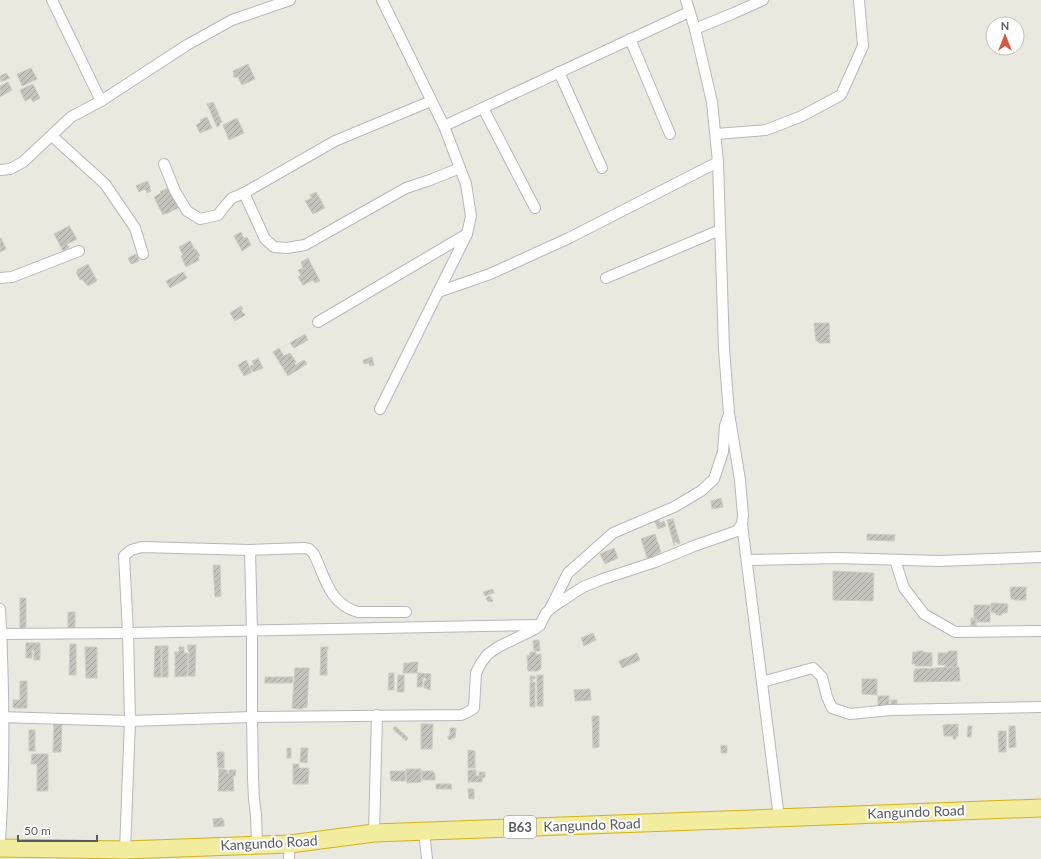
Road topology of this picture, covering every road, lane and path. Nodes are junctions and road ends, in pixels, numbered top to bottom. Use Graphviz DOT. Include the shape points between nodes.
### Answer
graph roads {
  1 [pos="52,0"];
  2 [pos="290,0"];
  3 [pos="382,0"];
  4 [pos="686,0"];
  5 [pos="763,0"];
  6 [pos="858,0"];
  7 [pos="689,12"];
  8 [pos="695,29"];
  9 [pos="630,39"];
  10 [pos="559,72"];
  11 [pos="101,101"];
  12 [pos="431,101"];
  13 [pos="483,108"];
  14 [pos="444,126"];
  15 [pos="670,134"];
  16 [pos="716,134"];
  17 [pos="52,136"];
  18 [pos="718,162"];
  19 [pos="164,164"];
  20 [pos="460,168"];
  21 [pos="602,168"];
  22 [pos="0,170"];
  23 [pos="244,193"];
  24 [pos="535,208"];
  25 [pos="720,230"];
  26 [pos="467,234"];
  27 [pos="79,251"];
  28 [pos="143,254"];
  29 [pos="0,278"];
  30 [pos="606,278"];
  31 [pos="438,292"];
  32 [pos="318,322"];
  33 [pos="380,409"];
  34 [pos="729,413"];
  35 [pos="742,524"];
  36 [pos="250,550"];
  37 [pos="1041,557"];
  38 [pos="747,560"];
  39 [pos="894,560"];
  40 [pos="0,609"];
  41 [pos="550,609"];
  42 [pos="350,610"];
  43 [pos="406,612"];
  44 [pos="540,625"];
  45 [pos="356,628"];
  46 [pos="252,630"];
  47 [pos="1041,630"];
  48 [pos="128,633"];
  49 [pos="1,634"];
  50 [pos="762,682"];
  51 [pos="1041,707"];
  52 [pos="377,715"];
  53 [pos="1,717"];
  54 [pos="252,717"];
  55 [pos="130,721"];
  56 [pos="1041,808"];
  57 [pos="779,818"];
  58 [pos="424,831"];
  59 [pos="374,833"];
  60 [pos="0,841"];
  61 [pos="257,845"];
  62 [pos="0,848"];
  63 [pos="125,850"];
  64 [pos="290,852"];
  65 [pos="57,854"];
  66 [pos="427,859"];
  1 -- 11 [label="street"];
  2 -- 11 [label="street" via="232,20 187,45"];
  3 -- 12 [label="street"];
  4 -- 7 [label="street"];
  5 -- 8 [label="street"];
  6 -- 16 [label="street" via="863,46 841,95 802,116 766,130"];
  7 -- 8 [label="street"];
  7 -- 9 [label="street"];
  8 -- 16 [label="street" via="712,102"];
  9 -- 10 [label="street"];
  9 -- 15 [label="street"];
  10 -- 13 [label="street"];
  10 -- 21 [label="street"];
  11 -- 17 [label="street" via="71,117"];
  12 -- 14 [label="street"];
  12 -- 23 [label="street" via="335,141"];
  13 -- 14 [label="street"];
  13 -- 24 [label="street"];
  14 -- 20 [label="street"];
  16 -- 18 [label="street"];
  17 -- 22 [label="street" via="23,162 10,169"];
  17 -- 28 [label="street" via="105,184 134,228"];
  18 -- 25 [label="street"];
  18 -- 31 [label="street" via="569,238 490,274"];
  19 -- 23 [label="street" via="187,211 200,219 218,215 232,198"];
  20 -- 23 [label="street" via="406,188 305,245 287,248 274,247 265,239"];
  20 -- 26 [label="street" via="466,184 471,216"];
  25 -- 30 [label="street"];
  25 -- 34 [label="street" via="722,319"];
  26 -- 31 [label="street"];
  26 -- 32 [label="street"];
  27 -- 29 [label="street" via="12,277"];
  31 -- 33 [label="street"];
  34 -- 35 [label="street" via="740,480"];
  34 -- 41 [label="street" via="723,452 714,479 701,491 674,507 613,533 568,573"];
  35 -- 38 [label="street"];
  35 -- 41 [label="street" via="737,531 583,588"];
  36 -- 42 [label="street" via="309,549 314,554 328,589"];
  36 -- 46 [label="street"];
  36 -- 48 [label="street" via="130,550 124,556"];
  37 -- 39 [label="street"];
  38 -- 39 [label="street"];
  38 -- 50 [label="street"];
  39 -- 47 [label="street" via="904,588 924,614 954,632"];
  40 -- 49 [label="street"];
  41 -- 44 [label="street"];
  42 -- 43 [label="street"];
  42 -- 45 [label="street"];
  44 -- 45 [label="street"];
  44 -- 52 [label="street" via="498,646 480,663 476,673 474,708 468,712"];
  45 -- 46 [label="street"];
  46 -- 48 [label="street"];
  46 -- 54 [label="street"];
  48 -- 49 [label="street"];
  48 -- 55 [label="street"];
  49 -- 53 [label="street"];
  50 -- 51 [label="street" via="813,668 822,677 832,708 850,714 890,710"];
  50 -- 57 [label="street"];
  52 -- 54 [label="street"];
  52 -- 59 [label="street"];
  53 -- 55 [label="street"];
  53 -- 60 [label="street" via="3,799"];
  54 -- 55 [label="street"];
  54 -- 61 [label="street"];
  55 -- 63 [label="street"];
  56 -- 57 [label="highway, Kangundo Road / B63"];
  57 -- 58 [label="highway, Kangundo Road / B63"];
  58 -- 59 [label="highway, Kangundo Road / B63"];
  58 -- 66 [label="street"];
  59 -- 64 [label="highway, Kangundo Road / B63"];
  61 -- 63 [label="highway, Kangundo Road / B63"];
  61 -- 64 [label="highway, Kangundo Road / B63"];
  62 -- 65 [label="highway, Kangundo Road / B63"];
  63 -- 65 [label="highway, Kangundo Road / B63"];
}
